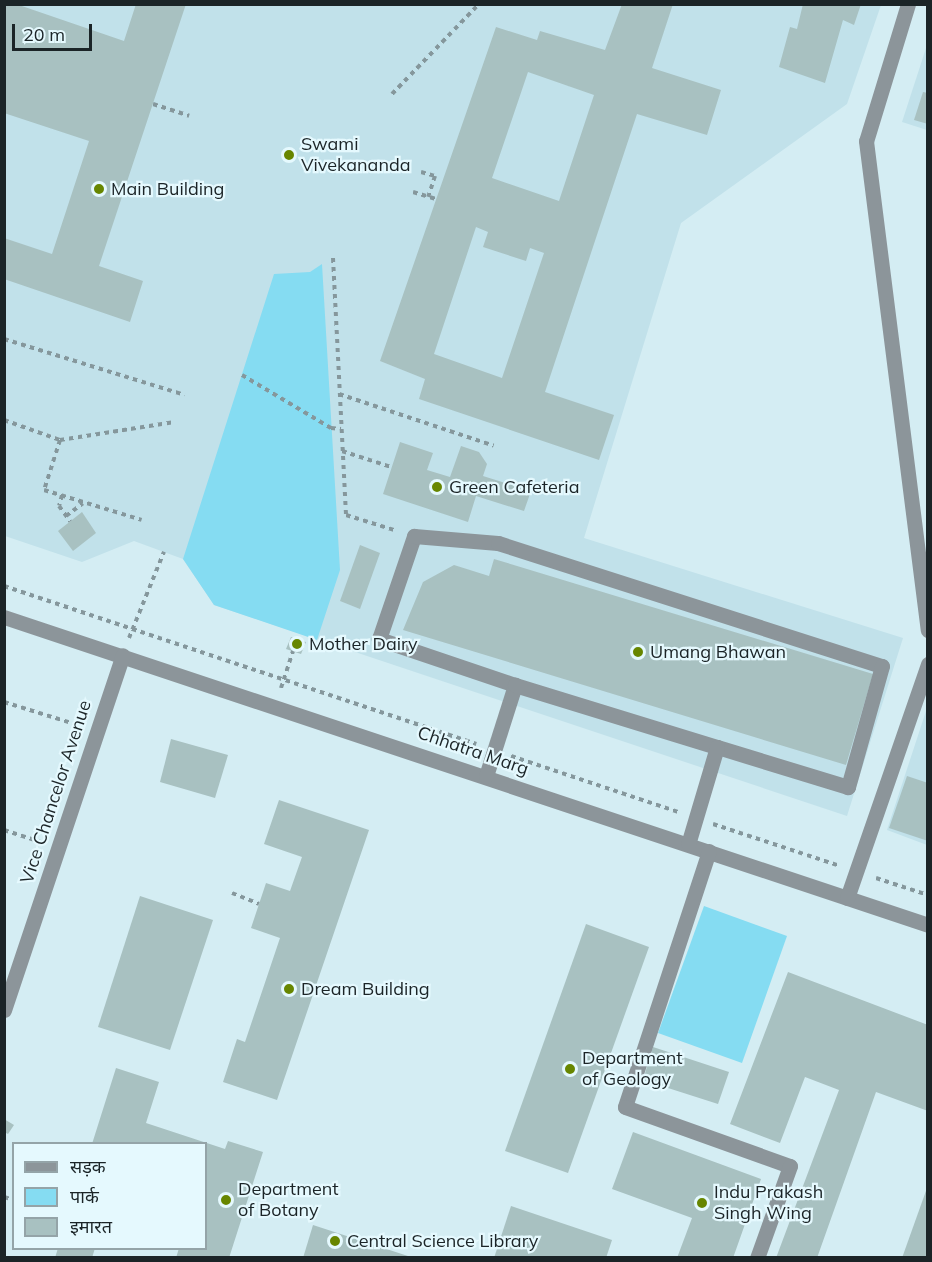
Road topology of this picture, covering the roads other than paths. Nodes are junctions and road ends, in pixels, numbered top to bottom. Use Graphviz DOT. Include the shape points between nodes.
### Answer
graph roads {
  1 [pos="908,4"];
  2 [pos="4,617"];
  3 [pos="927,630"];
  4 [pos="123,655"];
  5 [pos="927,664"];
  6 [pos="515,685"];
  7 [pos="717,747"];
  8 [pos="486,776"];
  9 [pos="688,844"];
  10 [pos="709,852"];
  11 [pos="847,898"];
  12 [pos="927,925"];
  13 [pos="4,1010"];
  14 [pos="757,1257"];
  1 -- 3 [label="street" via="866,141"];
  2 -- 4 [label="street, Chhatra Marg"];
  4 -- 8 [label="street, Chhatra Marg"];
  4 -- 13 [label="street, Vice Chancelor Avenue"];
  5 -- 11 [label="street"];
  6 -- 7 [label="street"];
  6 -- 7 [label="street" via="379,639 414,536 498,543 882,666 848,787"];
  6 -- 8 [label="street"];
  7 -- 9 [label="street"];
  8 -- 9 [label="street, Chhatra Marg"];
  9 -- 10 [label="street, Chhatra Marg"];
  10 -- 11 [label="street, Chhatra Marg"];
  10 -- 14 [label="street" via="625,1107 790,1166"];
  11 -- 12 [label="street, Chhatra Marg"];
}
